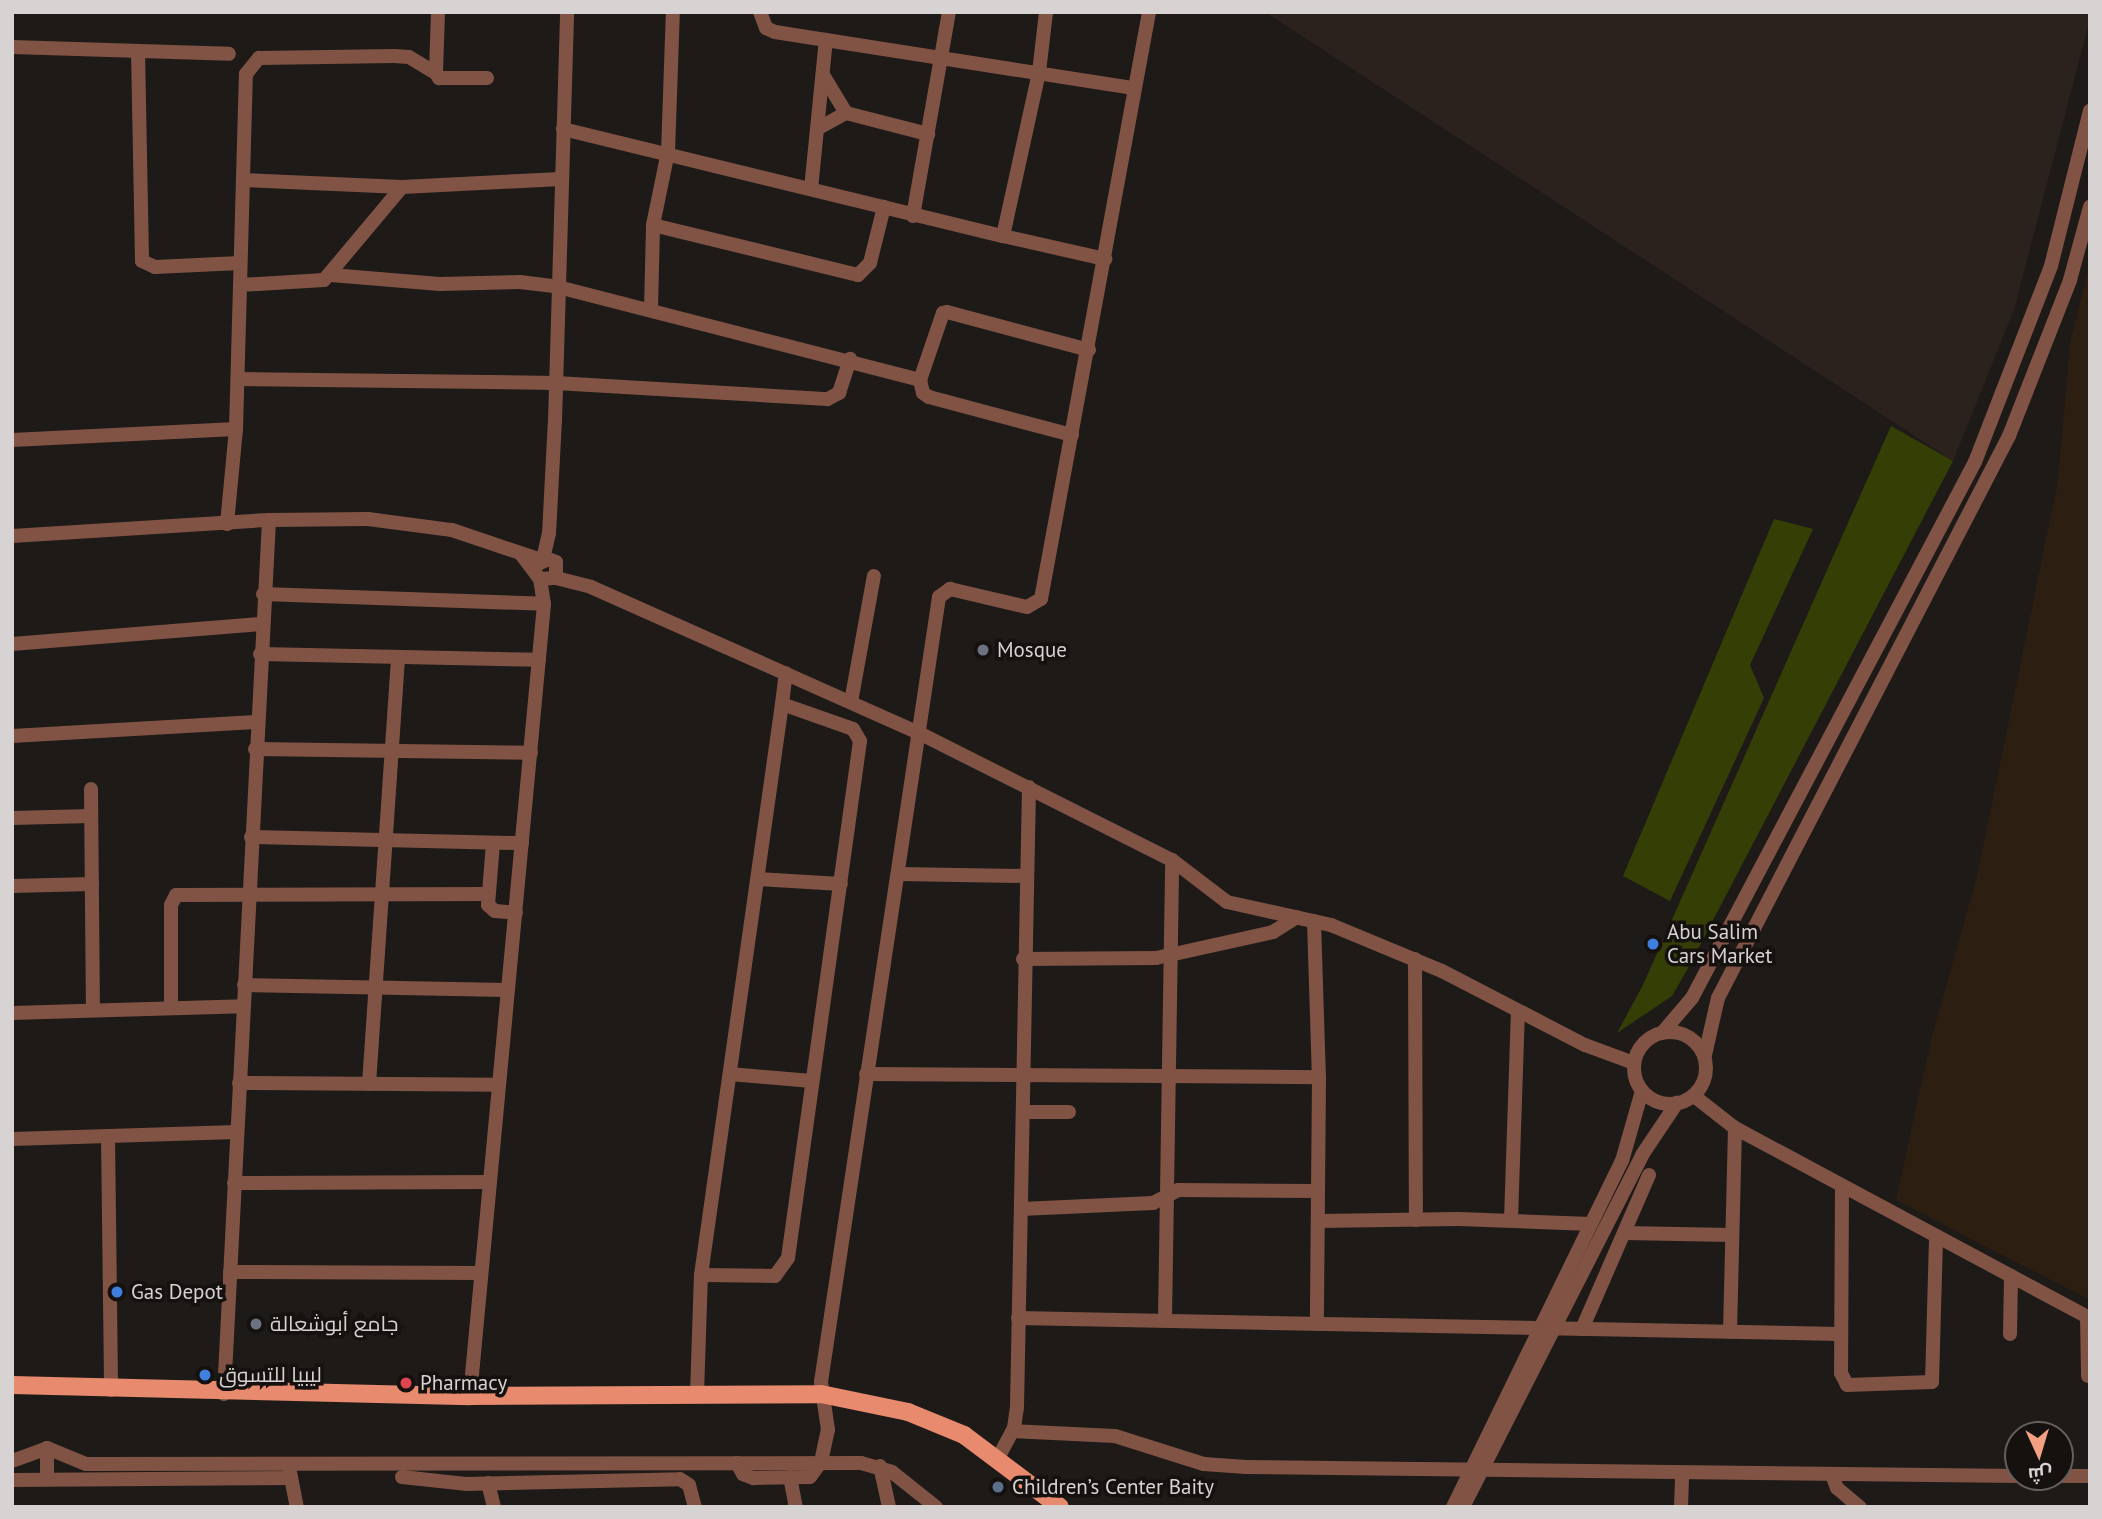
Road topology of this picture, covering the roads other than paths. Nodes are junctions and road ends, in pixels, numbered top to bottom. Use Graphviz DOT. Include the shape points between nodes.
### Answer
graph roads {
  1 [pos="438,12"];
  2 [pos="567,12"];
  3 [pos="673,12"];
  4 [pos="760,12"];
  5 [pos="949,12"];
  6 [pos="1046,12"];
  7 [pos="1149,12"];
  8 [pos="826,40"];
  9 [pos="12,47"];
  10 [pos="138,51"];
  11 [pos="229,54"];
  12 [pos="941,59"];
  13 [pos="1039,72"];
  14 [pos="436,73"];
  15 [pos="822,75"];
  16 [pos="487,78"];
  17 [pos="1135,88"];
  18 [pos="2090,111"];
  19 [pos="846,113"];
  20 [pos="817,128"];
  21 [pos="563,129"];
  22 [pos="928,134"];
  23 [pos="668,152"];
  24 [pos="561,178"];
  25 [pos="243,180"];
  26 [pos="402,187"];
  27 [pos="811,189"];
  28 [pos="884,207"];
  29 [pos="2090,207"];
  30 [pos="913,216"];
  31 [pos="653,225"];
  32 [pos="1003,236"];
  33 [pos="1105,259"];
  34 [pos="240,263"];
  35 [pos="331,275"];
  36 [pos="240,285"];
  37 [pos="558,287"];
  38 [pos="650,309"];
  39 [pos="1088,350"];
  40 [pos="850,359"];
  41 [pos="237,379"];
  42 [pos="920,380"];
  43 [pos="556,383"];
  44 [pos="236,429"];
  45 [pos="1072,435"];
  46 [pos="12,440"];
  47 [pos="269,520"];
  48 [pos="227,524"];
  49 [pos="12,536"];
  50 [pos="548,569"];
  51 [pos="874,576"];
  52 [pos="262,594"];
  53 [pos="544,604"];
  54 [pos="261,624"];
  55 [pos="12,644"];
  56 [pos="260,654"];
  57 [pos="398,657"];
  58 [pos="539,660"];
  59 [pos="786,673"];
  60 [pos="851,702"];
  61 [pos="782,704"];
  62 [pos="256,722"];
  63 [pos="921,734"];
  64 [pos="12,736"];
  65 [pos="255,749"];
  66 [pos="391,751"];
  67 [pos="531,753"];
  68 [pos="1029,787"];
  69 [pos="91,789"];
  70 [pos="91,816"];
  71 [pos="12,818"];
  72 [pos="251,837"];
  73 [pos="385,840"];
  74 [pos="493,843"];
  75 [pos="522,843"];
  76 [pos="1172,860"];
  77 [pos="898,874"];
  78 [pos="1025,876"];
  79 [pos="758,879"];
  80 [pos="92,884"];
  81 [pos="841,884"];
  82 [pos="12,886"];
  83 [pos="248,892"];
  84 [pos="381,893"];
  85 [pos="488,894"];
  86 [pos="516,913"];
  87 [pos="1297,918"];
  88 [pos="1314,921"];
  89 [pos="1170,956"];
  90 [pos="1023,958"];
  91 [pos="1415,958"];
  92 [pos="244,985"];
  93 [pos="375,988"];
  94 [pos="507,990"];
  95 [pos="243,1006"];
  96 [pos="171,1008"];
  97 [pos="93,1010"];
  98 [pos="1518,1012"];
  99 [pos="12,1013"];
  100 [pos="1662,1032"];
  101 [pos="1705,1055"];
  102 [pos="1634,1063"];
  103 [pos="730,1074"];
  104 [pos="866,1074"];
  105 [pos="1319,1077"];
  106 [pos="1023,1078"];
  107 [pos="1171,1078"];
  108 [pos="812,1081"];
  109 [pos="239,1083"];
  110 [pos="369,1084"];
  111 [pos="499,1085"];
  112 [pos="1642,1091"];
  113 [pos="1694,1096"];
  114 [pos="1677,1104"];
  115 [pos="1023,1112"];
  116 [pos="1069,1112"];
  117 [pos="1734,1128"];
  118 [pos="237,1132"];
  119 [pos="108,1136"];
  120 [pos="12,1139"];
  121 [pos="1649,1175"];
  122 [pos="490,1182"];
  123 [pos="234,1183"];
  124 [pos="1842,1188"];
  125 [pos="1318,1191"];
  126 [pos="1165,1197"];
  127 [pos="1021,1209"];
  128 [pos="1416,1220"];
  129 [pos="1511,1220"];
  130 [pos="1318,1221"];
  131 [pos="1591,1224"];
  132 [pos="1624,1233"];
  133 [pos="1732,1235"];
  134 [pos="1936,1237"];
  135 [pos="230,1272"];
  136 [pos="481,1273"];
  137 [pos="701,1275"];
  138 [pos="2011,1276"];
  139 [pos="2088,1317"];
  140 [pos="1018,1318"];
  141 [pos="1165,1319"];
  142 [pos="1317,1324"];
  143 [pos="1547,1328"];
  144 [pos="1582,1329"];
  145 [pos="1730,1332"];
  146 [pos="1841,1334"];
  147 [pos="2010,1334"];
  148 [pos="2088,1376"];
  149 [pos="12,1385"];
  150 [pos="111,1390"];
  151 [pos="224,1394"];
  152 [pos="698,1394"];
  153 [pos="821,1394"];
  154 [pos="470,1396"];
  155 [pos="949,1430"];
  156 [pos="1013,1431"];
  157 [pos="47,1448"];
  158 [pos="998,1458"];
  159 [pos="12,1461"];
  160 [pos="821,1462"];
  161 [pos="452,1463"];
  162 [pos="737,1463"];
  163 [pos="880,1466"];
  164 [pos="290,1471"];
  165 [pos="1476,1471"];
  166 [pos="1682,1473"];
  167 [pos="1832,1475"];
  168 [pos="2004,1476"];
  169 [pos="402,1477"];
  170 [pos="790,1477"];
  171 [pos="47,1479"];
  172 [pos="12,1480"];
  173 [pos="453,1483"];
  174 [pos="488,1483"];
  175 [pos="297,1507"];
  176 [pos="494,1507"];
  177 [pos="695,1507"];
  178 [pos="796,1507"];
  179 [pos="888,1507"];
  180 [pos="936,1507"];
  181 [pos="1045,1507"];
  182 [pos="1060,1507"];
  183 [pos="1453,1507"];
  184 [pos="1464,1507"];
  185 [pos="1681,1507"];
  186 [pos="1860,1507"];
  1 -- 14 [label="street"];
  2 -- 21 [label="street"];
  3 -- 23 [label="street"];
  4 -- 8 [label="street" via="766,28 775,32"];
  5 -- 12 [label="street"];
  6 -- 13 [label="street"];
  7 -- 17 [label="street"];
  8 -- 12 [label="street"];
  8 -- 15 [label="street"];
  9 -- 10 [label="street"];
  10 -- 11 [label="street"];
  10 -- 34 [label="street" via="142,261 155,267"];
  12 -- 13 [label="street"];
  12 -- 22 [label="street"];
  13 -- 17 [label="street"];
  13 -- 32 [label="street"];
  14 -- 16 [label="street" via="447,79"];
  14 -- 25 [label="street" via="409,57 259,58 246,74"];
  15 -- 19 [label="street"];
  15 -- 20 [label="street"];
  17 -- 33 [label="street"];
  18 -- 100 [label="street" via="2054,256 1975,462 1692,999"];
  19 -- 20 [label="street"];
  19 -- 22 [label="street"];
  20 -- 27 [label="street"];
  21 -- 23 [label="street"];
  21 -- 24 [label="street"];
  22 -- 30 [label="street"];
  23 -- 27 [label="street"];
  23 -- 31 [label="street"];
  24 -- 26 [label="street"];
  24 -- 37 [label="street"];
  25 -- 26 [label="street"];
  25 -- 34 [label="street"];
  26 -- 35 [label="street"];
  27 -- 28 [label="street"];
  28 -- 30 [label="street"];
  28 -- 31 [label="street" via="870,263 858,275"];
  29 -- 101 [label="street" via="2070,280 2009,436 1718,998"];
  30 -- 32 [label="street"];
  31 -- 38 [label="street"];
  32 -- 33 [label="street"];
  33 -- 39 [label="street"];
  34 -- 36 [label="street"];
  35 -- 36 [label="street" via="316,282"];
  35 -- 37 [label="street" via="440,285 520,282"];
  36 -- 41 [label="street"];
  37 -- 38 [label="street"];
  37 -- 43 [label="street"];
  38 -- 40 [label="street"];
  39 -- 42 [label="street" via="947,312"];
  39 -- 45 [label="street"];
  40 -- 42 [label="street"];
  40 -- 43 [label="street" via="839,393 828,400"];
  41 -- 43 [label="street"];
  41 -- 44 [label="street"];
  42 -- 45 [label="street" via="929,397"];
  43 -- 50 [label="street"];
  44 -- 46 [label="street"];
  44 -- 48 [label="street"];
  45 -- 63 [label="street" via="1039,601 1027,607 950,589 940,595"];
  47 -- 48 [label="street"];
  47 -- 50 [label="street" via="411,523 452,530 520,553"];
  47 -- 52 [label="street"];
  48 -- 49 [label="street"];
  50 -- 53 [label="street"];
  50 -- 59 [label="street"];
  51 -- 60 [label="street"];
  52 -- 53 [label="street"];
  52 -- 54 [label="street"];
  53 -- 58 [label="street"];
  54 -- 55 [label="street"];
  54 -- 56 [label="street"];
  56 -- 57 [label="street"];
  56 -- 62 [label="street"];
  57 -- 58 [label="street"];
  57 -- 66 [label="street"];
  58 -- 67 [label="street"];
  59 -- 60 [label="street"];
  59 -- 61 [label="street"];
  60 -- 63 [label="street"];
  61 -- 79 [label="street"];
  61 -- 81 [label="street" via="853,729 859,736"];
  62 -- 64 [label="street"];
  62 -- 65 [label="street"];
  63 -- 68 [label="street"];
  63 -- 77 [label="street"];
  65 -- 66 [label="street"];
  65 -- 72 [label="street"];
  66 -- 67 [label="street"];
  66 -- 73 [label="street"];
  67 -- 75 [label="street"];
  68 -- 76 [label="street"];
  68 -- 78 [label="street"];
  69 -- 70 [label="street"];
  70 -- 71 [label="street"];
  70 -- 80 [label="street"];
  72 -- 73 [label="street"];
  72 -- 83 [label="street"];
  73 -- 74 [label="street"];
  73 -- 84 [label="street"];
  74 -- 75 [label="street"];
  74 -- 85 [label="street"];
  75 -- 86 [label="street"];
  76 -- 87 [label="street" via="1227,902"];
  76 -- 89 [label="street"];
  77 -- 78 [label="street"];
  77 -- 104 [label="street"];
  78 -- 90 [label="street"];
  79 -- 81 [label="street"];
  79 -- 103 [label="street"];
  80 -- 82 [label="street"];
  80 -- 97 [label="street"];
  81 -- 108 [label="street"];
  83 -- 84 [label="street"];
  83 -- 92 [label="street"];
  83 -- 96 [label="street" via="182,893 172,899"];
  84 -- 85 [label="street"];
  84 -- 93 [label="street"];
  85 -- 86 [label="street" via="492,910"];
  86 -- 94 [label="street"];
  87 -- 88 [label="street"];
  87 -- 89 [label="street" via="1273,932"];
  88 -- 91 [label="street"];
  88 -- 105 [label="street"];
  89 -- 90 [label="street" via="1130,961"];
  89 -- 107 [label="street"];
  90 -- 106 [label="street"];
  91 -- 98 [label="street"];
  91 -- 128 [label="street"];
  92 -- 93 [label="street"];
  92 -- 95 [label="street"];
  93 -- 94 [label="street"];
  93 -- 110 [label="street"];
  94 -- 111 [label="street"];
  95 -- 96 [label="street"];
  95 -- 109 [label="street"];
  96 -- 97 [label="street"];
  97 -- 99 [label="street"];
  98 -- 102 [label="street" via="1597,1051"];
  98 -- 129 [label="street"];
  100 -- 101 [label="street" via="1683,1034"];
  100 -- 102 [label="street" via="1643,1044"];
  101 -- 113 [label="street" via="1704,1082"];
  102 -- 112 [label="street"];
  103 -- 108 [label="street"];
  103 -- 137 [label="street"];
  104 -- 106 [label="street"];
  104 -- 153 [label="street"];
  105 -- 107 [label="street"];
  105 -- 125 [label="street"];
  106 -- 107 [label="street"];
  106 -- 115 [label="street"];
  107 -- 126 [label="street" via="1170,1178"];
  108 -- 137 [label="street" via="786,1266 767,1278"];
  109 -- 110 [label="street"];
  109 -- 118 [label="street"];
  110 -- 111 [label="street"];
  111 -- 122 [label="street"];
  112 -- 114 [label="street" via="1662,1103"];
  112 -- 131 [label="street" via="1633,1134"];
  113 -- 114 [label="street"];
  113 -- 117 [label="street"];
  114 -- 143 [label="street" via="1642,1155"];
  115 -- 116 [label="street"];
  115 -- 127 [label="street"];
  117 -- 124 [label="street"];
  117 -- 133 [label="street"];
  118 -- 119 [label="street"];
  118 -- 123 [label="street"];
  119 -- 120 [label="street"];
  119 -- 150 [label="street"];
  121 -- 132 [label="street"];
  122 -- 123 [label="street"];
  122 -- 136 [label="street"];
  123 -- 135 [label="street"];
  124 -- 134 [label="street"];
  124 -- 146 [label="street"];
  125 -- 126 [label="street" via="1178,1190"];
  125 -- 130 [label="street"];
  126 -- 127 [label="street" via="1153,1203"];
  126 -- 141 [label="street"];
  127 -- 140 [label="street"];
  128 -- 129 [label="street"];
  128 -- 130 [label="street"];
  129 -- 131 [label="street"];
  130 -- 142 [label="street"];
  131 -- 143 [label="street"];
  132 -- 133 [label="street"];
  132 -- 144 [label="street"];
  133 -- 145 [label="street"];
  134 -- 138 [label="street"];
  134 -- 146 [label="street" via="1932,1382 1847,1385 1841,1378"];
  135 -- 136 [label="street"];
  135 -- 151 [label="street"];
  136 -- 154 [label="street"];
  137 -- 152 [label="street"];
  138 -- 139 [label="street"];
  138 -- 147 [label="street"];
  139 -- 148 [label="street"];
  140 -- 141 [label="street"];
  140 -- 156 [label="street"];
  141 -- 142 [label="street"];
  142 -- 143 [label="street"];
  143 -- 144 [label="street"];
  143 -- 165 [label="street"];
  144 -- 145 [label="street"];
  145 -- 146 [label="street"];
  149 -- 150 [label="main road"];
  150 -- 151 [label="main road"];
  151 -- 154 [label="main road"];
  152 -- 153 [label="main road"];
  152 -- 154 [label="main road"];
  153 -- 155 [label="main road" via="908,1412"];
  153 -- 160 [label="street" via="828,1430"];
  155 -- 158 [label="main road"];
  155 -- 181 [label="main road"];
  156 -- 158 [label="street"];
  156 -- 165 [label="street" via="1115,1436 1224,1466"];
  157 -- 159 [label="street"];
  157 -- 164 [label="street" via="86,1464"];
  157 -- 171 [label="street"];
  158 -- 182 [label="main road"];
  160 -- 162 [label="street"];
  160 -- 163 [label="street"];
  160 -- 170 [label="street" via="813,1476"];
  161 -- 162 [label="street"];
  161 -- 164 [label="street"];
  161 -- 173 [label="street"];
  162 -- 170 [label="street" via="750,1478"];
  163 -- 179 [label="street"];
  163 -- 180 [label="street"];
  164 -- 171 [label="street"];
  164 -- 175 [label="street"];
  165 -- 166 [label="street"];
  165 -- 183 [label="street"];
  165 -- 184 [label="street"];
  166 -- 167 [label="street"];
  166 -- 185 [label="street"];
  167 -- 168 [label="street"];
  167 -- 186 [label="street" via="1837,1488"];
  169 -- 173 [label="street"];
  170 -- 178 [label="street"];
  171 -- 172 [label="street"];
  173 -- 174 [label="street"];
  174 -- 176 [label="street"];
  174 -- 177 [label="street" via="680,1479 690,1485"];
}
